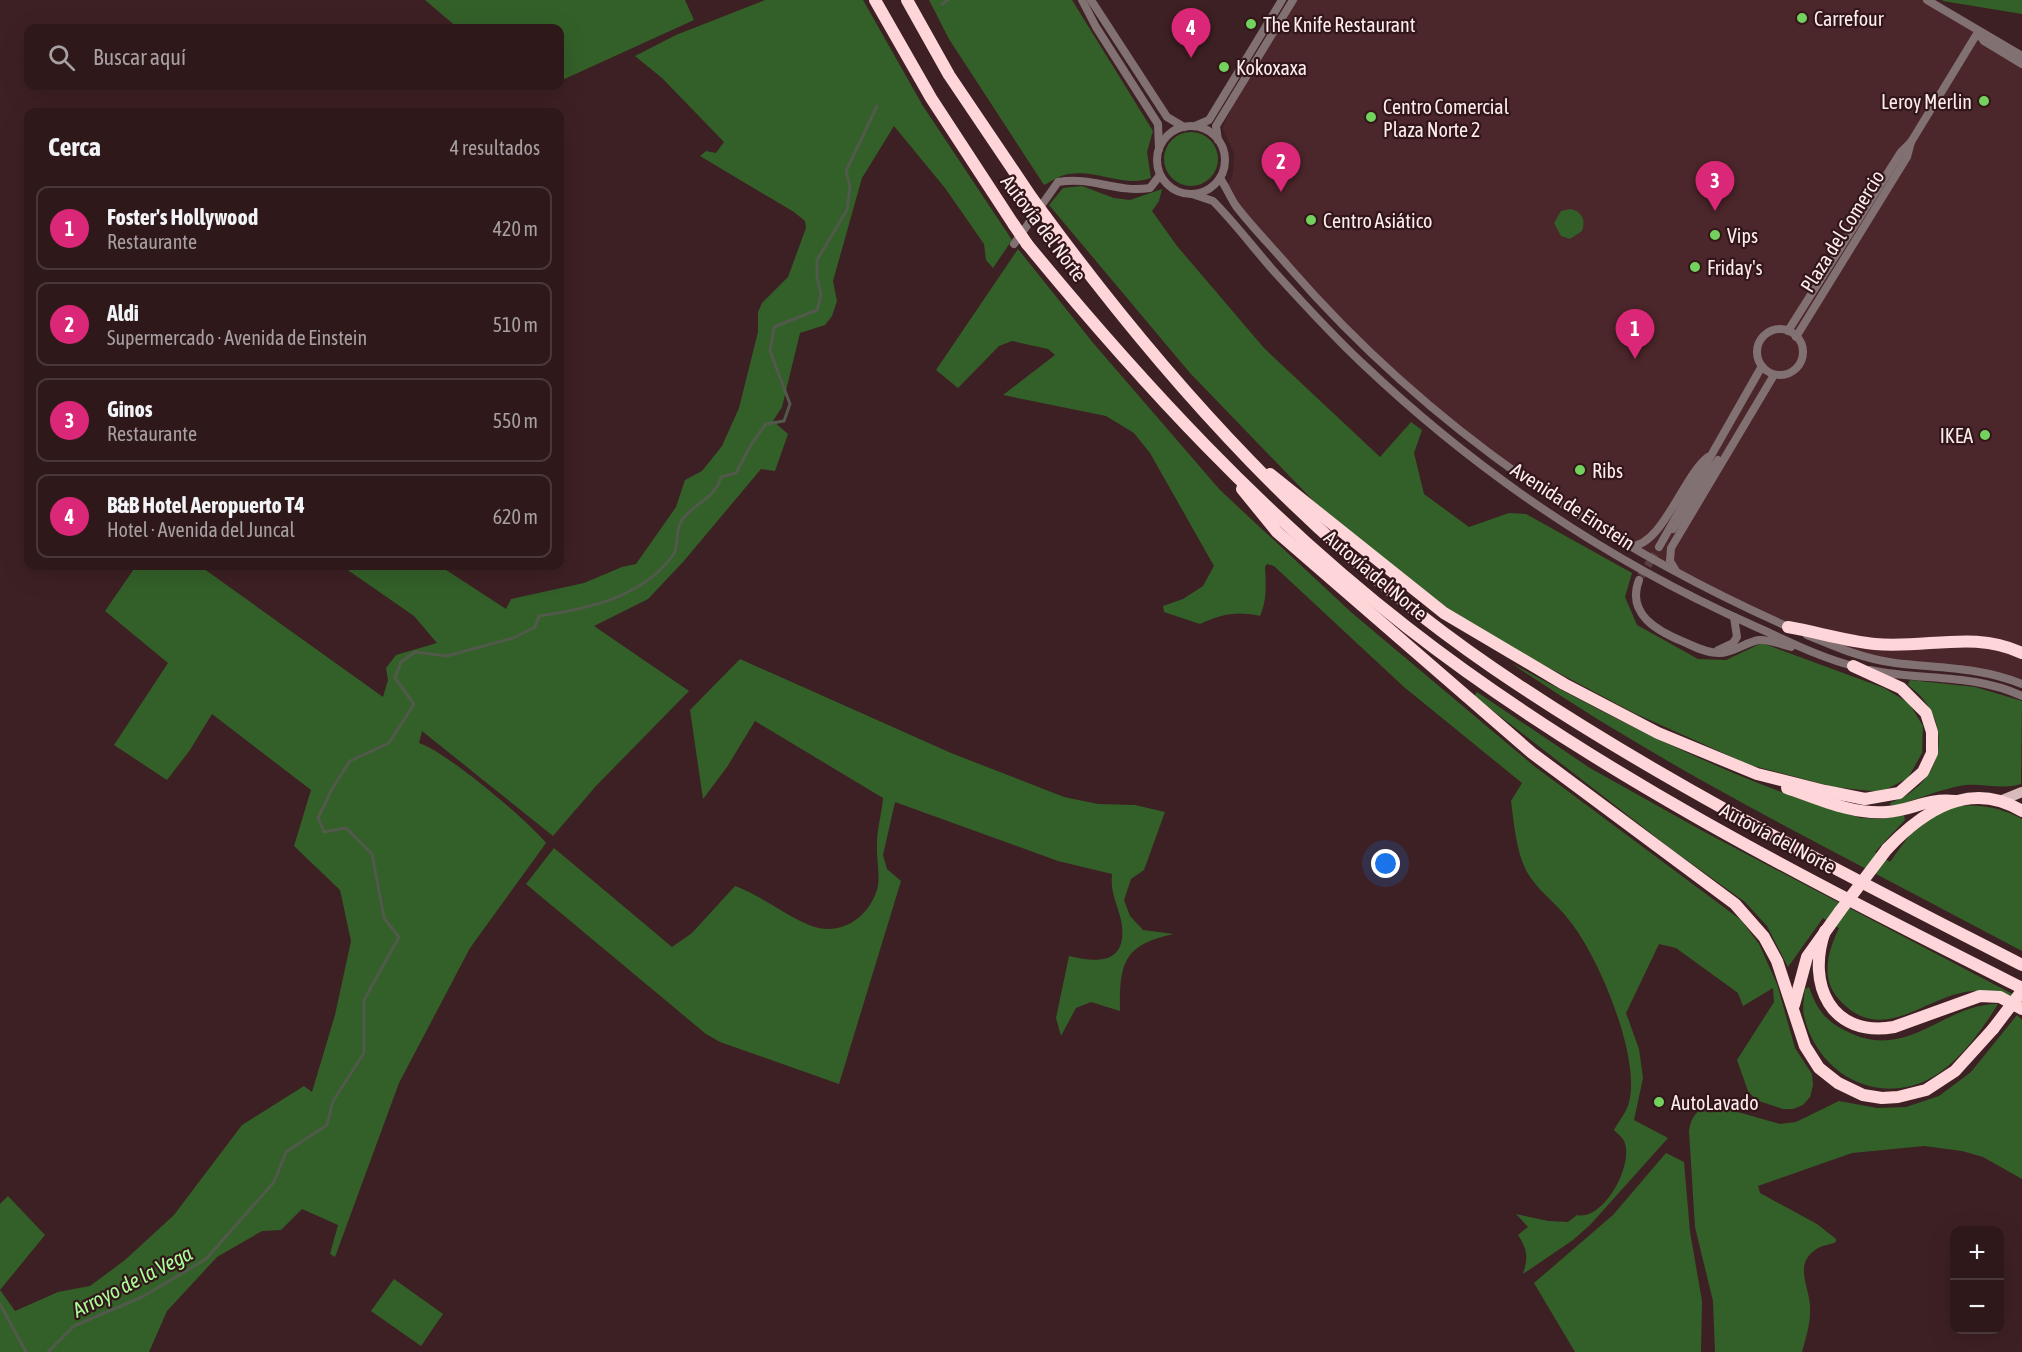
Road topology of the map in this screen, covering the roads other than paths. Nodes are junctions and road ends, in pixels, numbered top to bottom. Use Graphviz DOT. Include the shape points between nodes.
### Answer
graph roads {
  1 [pos="875,0"];
  2 [pos="907,0"];
  3 [pos="1082,0"];
  4 [pos="1091,0"];
  5 [pos="1282,0"];
  6 [pos="1293,0"];
  7 [pos="1930,1"];
  8 [pos="1978,32"];
  9 [pos="2022,56"];
  10 [pos="2022,64"];
  11 [pos="1195,126"];
  12 [pos="1184,127"];
  13 [pos="1218,140"];
  14 [pos="1158,149"];
  15 [pos="1160,175"];
  16 [pos="1220,178"];
  17 [pos="1192,195"];
  18 [pos="1014,244"];
  19 [pos="1792,334"];
  20 [pos="1762,366"];
  21 [pos="1774,375"];
  22 [pos="1237,448"];
  23 [pos="1711,454"];
  24 [pos="1725,454"];
  25 [pos="1225,466"];
  26 [pos="1627,546"];
  27 [pos="1686,579"];
  28 [pos="1639,580"];
  29 [pos="1734,617"];
  30 [pos="1788,627"];
  31 [pos="1707,651"];
  32 [pos="2022,653"];
  33 [pos="1823,656"];
  34 [pos="1853,666"];
  35 [pos="2022,684"];
  36 [pos="2022,696"];
  37 [pos="1757,774"];
  38 [pos="2022,792"];
  39 [pos="1955,801"];
  40 [pos="2000,801"];
  41 [pos="2022,811"];
  42 [pos="1825,931"];
  43 [pos="2022,965"];
  44 [pos="2022,989"];
  45 [pos="1793,1009"];
  46 [pos="2022,1009"];
  1 -- 25 [label="highway, Autovía del Norte, bridge" via="931,98 1028,244 1104,338"];
  2 -- 22 [label="highway, Autovía del Norte, bridge" via="948,75 1032,198 1129,327"];
  3 -- 14 [label="street" via="1158,124"];
  4 -- 12 [label="street" via="1167,117"];
  5 -- 11 [label="street" via="1209,120"];
  6 -- 13 [label="street" via="1216,126"];
  7 -- 8 [label="street"];
  8 -- 9 [label="street"];
  8 -- 10 [label="street" via="1984,41"];
  8 -- 19 [label="street, Plaza del Comercio" via="1911,142 1907,156"];
  11 -- 12 [label="street"];
  11 -- 13 [label="street"];
  12 -- 14 [label="street" via="1164,139"];
  13 -- 16 [label="street" via="1225,159"];
  14 -- 15 [label="street"];
  15 -- 17 [label="street" via="1174,190"];
  15 -- 18 [label="street" via="1150,188 1130,191 1079,179 1058,182"];
  16 -- 17 [label="street" via="1213,187"];
  16 -- 26 [label="street, Avenida de Einstein" via="1235,204 1317,299 1393,373 1515,472"];
  17 -- 29 [label="street, Avenida de Einstein" via="1213,201 1361,363 1462,450 1584,537"];
  19 -- 20 [label="street" via="1773,331 1761,340 1757,354"];
  19 -- 21 [label="street" via="1802,350 1799,364 1789,373"];
  20 -- 21 [label="street"];
  20 -- 23 [label="street"];
  21 -- 24 [label="street"];
  22 -- 37 [label="highway" via="1444,612 1564,684 1658,733"];
  22 -- 43 [label="highway, Autovía del Norte" via="1335,543 1492,667 1708,800"];
  23 -- 24 [label="street" via="1657,550"];
  23 -- 26 [label="street" via="1692,473 1650,539"];
  24 -- 27 [label="street" via="1671,548 1670,561"];
  25 -- 44 [label="highway, Autovía del Norte" via="1409,629 1594,757 1700,819"];
  25 -- 45 [label="highway" via="1277,532 1532,753 1735,904 1773,953"];
  26 -- 27 [label="street, Avenida de Einstein"];
  27 -- 30 [label="street, Avenida de Einstein"];
  28 -- 31 [label="street" via="1635,595 1643,617 1676,639"];
  29 -- 31 [label="street" via="1737,637 1733,643"];
  29 -- 33 [label="street, Avenida de Einstein"];
  30 -- 32 [label="highway" via="1873,644 1977,640"];
  30 -- 35 [label="street, Avenida de Einstein" via="1869,658 1992,673"];
  31 -- 33 [label="street" via="1725,653 1753,641 1767,640"];
  33 -- 34 [label="street, Avenida de Einstein"];
  34 -- 36 [label="street, Avenida de Einstein" via="1964,679"];
  34 -- 37 [label="highway" via="1901,688 1926,713 1932,732 1932,753 1923,772 1899,793 1865,799"];
  37 -- 39 [label="highway" via="1784,787 1864,812 1904,809 1936,799"];
  38 -- 40 [label="main road"];
  39 -- 40 [label="highway"];
  39 -- 42 [label="highway, bridge" via="1921,817 1887,849"];
  40 -- 41 [label="highway"];
  42 -- 45 [label="highway" via="1807,957"];
  42 -- 46 [label="highway" via="1817,954 1823,992 1839,1015 1860,1026 1894,1027 1980,996 2000,997"];
  44 -- 45 [label="highway, bridge" via="1955,1071 1926,1090 1898,1097 1872,1097 1850,1090 1819,1068 1805,1046"];
}
